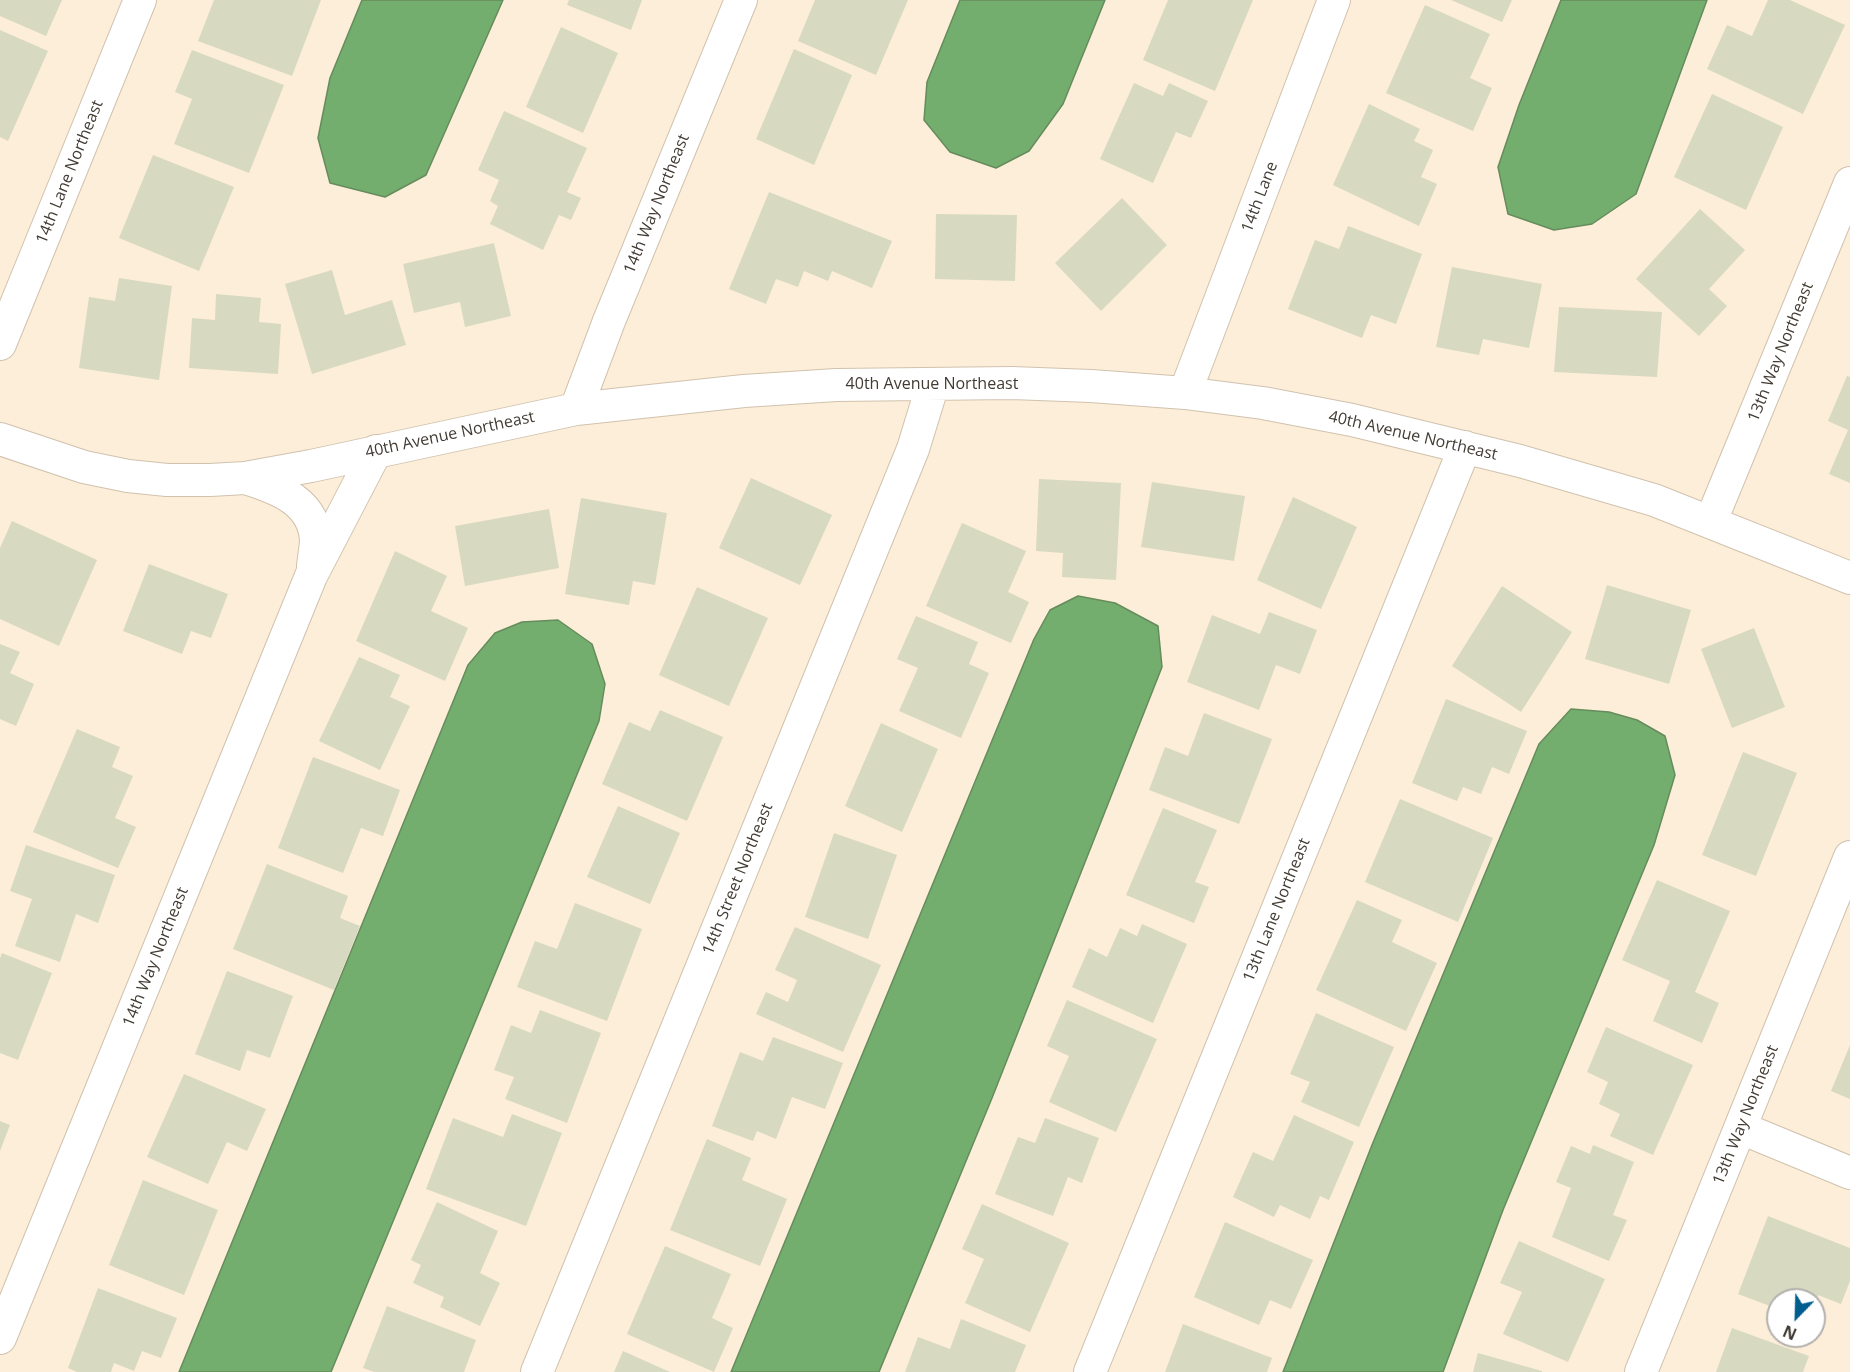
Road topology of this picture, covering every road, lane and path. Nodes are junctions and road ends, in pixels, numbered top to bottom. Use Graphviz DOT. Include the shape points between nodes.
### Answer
graph roads {
  1 [pos="140,0"];
  2 [pos="741,0"];
  3 [pos="1335,0"];
  4 [pos="1850,183"];
  5 [pos="0,344"];
  6 [pos="933,384"];
  7 [pos="1185,393"];
  8 [pos="576,409"];
  9 [pos="0,439"];
  10 [pos="1465,447"];
  11 [pos="376,451"];
  12 [pos="244,478"];
  13 [pos="1712,521"];
  14 [pos="311,576"];
  15 [pos="1850,578"];
  16 [pos="1850,857"];
  17 [pos="1741,1128"];
  18 [pos="1850,1173"];
  19 [pos="0,1338"];
  20 [pos="537,1372"];
  21 [pos="1090,1372"];
  22 [pos="1641,1372"];
  1 -- 5 [label="street, 14th Lane Northeast"];
  2 -- 8 [label="street, 14th Way Northeast"];
  3 -- 7 [label="street, 14th Lane"];
  4 -- 13 [label="street, 13th Way Northeast"];
  6 -- 7 [label="street, 40th Avenue Northeast" via="1091,386"];
  6 -- 8 [label="street, 40th Avenue Northeast" via="744,391"];
  6 -- 20 [label="street, 14th Street Northeast" via="908,460"];
  7 -- 10 [label="street, 40th Avenue Northeast" via="1275,405"];
  8 -- 11 [label="street, 40th Avenue Northeast"];
  9 -- 12 [label="street, 40th Avenue Northeast" via="84,467 128,476 167,480"];
  10 -- 13 [label="street, 40th Avenue Northeast" via="1578,476"];
  10 -- 21 [label="street, 13th Lane Northeast"];
  11 -- 12 [label="street, 40th Avenue Northeast"];
  11 -- 14 [label="street, 14th Way Northeast"];
  12 -- 14 [label="street, 14th Way Northeast" via="288,494 303,508 316,541"];
  13 -- 15 [label="street, 40th Avenue Northeast"];
  14 -- 19 [label="street, 14th Way Northeast"];
  16 -- 17 [label="street, 13th Way Northeast"];
  17 -- 18 [label="street"];
  17 -- 22 [label="street, 13th Way Northeast"];
}
